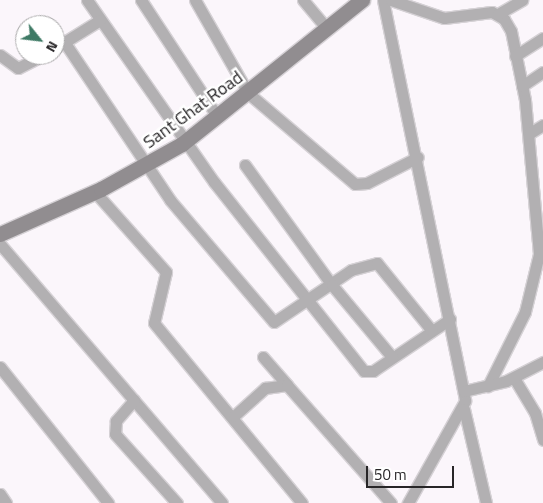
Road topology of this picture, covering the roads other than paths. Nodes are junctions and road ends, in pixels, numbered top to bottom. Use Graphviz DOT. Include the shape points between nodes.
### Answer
graph roads {
  1 [pos="87,0"];
  2 [pos="142,0"];
  3 [pos="195,0"];
  4 [pos="303,0"];
  5 [pos="362,0"];
  6 [pos="383,0"];
  7 [pos="391,0"];
  8 [pos="522,0"];
  9 [pos="498,14"];
  10 [pos="100,20"];
  11 [pos="327,29"];
  12 [pos="543,38"];
  13 [pos="65,43"];
  14 [pos="65,53"];
  15 [pos="0,55"];
  16 [pos="515,56"];
  17 [pos="24,65"];
  18 [pos="543,72"];
  19 [pos="522,86"];
  20 [pos="248,93"];
  21 [pos="217,116"];
  22 [pos="543,126"];
  23 [pos="530,133"];
  24 [pos="185,142"];
  25 [pos="418,158"];
  26 [pos="244,165"];
  27 [pos="148,166"];
  28 [pos="95,192"];
  29 [pos="0,234"];
  30 [pos="0,244"];
  31 [pos="541,253"];
  32 [pos="332,285"];
  33 [pos="310,301"];
  34 [pos="450,319"];
  35 [pos="432,331"];
  36 [pos="263,357"];
  37 [pos="392,358"];
  38 [pos="543,362"];
  39 [pos="0,367"];
  40 [pos="530,369"];
  41 [pos="543,374"];
  42 [pos="514,378"];
  43 [pos="288,385"];
  44 [pos="488,386"];
  45 [pos="464,391"];
  46 [pos="134,400"];
  47 [pos="464,409"];
  48 [pos="234,416"];
  49 [pos="543,440"];
  50 [pos="415,490"];
  51 [pos="0,494"];
  52 [pos="6,503"];
  53 [pos="108,503"];
  54 [pos="177,503"];
  55 [pos="222,503"];
  56 [pos="302,503"];
  57 [pos="391,503"];
  58 [pos="408,503"];
  59 [pos="419,503"];
  60 [pos="486,503"];
  1 -- 10 [label="street"];
  2 -- 21 [label="street"];
  3 -- 20 [label="street"];
  4 -- 11 [label="street"];
  5 -- 11 [label="street, Sant Ghat Road"];
  6 -- 25 [label="street"];
  7 -- 9 [label="street" via="444,18"];
  8 -- 9 [label="street"];
  9 -- 16 [label="street" via="512,31"];
  10 -- 13 [label="street"];
  10 -- 24 [label="street"];
  11 -- 20 [label="street, Sant Ghat Road"];
  12 -- 16 [label="street"];
  14 -- 27 [label="street"];
  15 -- 17 [label="street" via="18,68"];
  16 -- 19 [label="street"];
  18 -- 19 [label="street"];
  19 -- 23 [label="street"];
  20 -- 21 [label="street, Sant Ghat Road"];
  20 -- 25 [label="street" via="355,184 367,183"];
  21 -- 24 [label="street, Sant Ghat Road"];
  22 -- 23 [label="street"];
  23 -- 31 [label="street"];
  24 -- 27 [label="street, Sant Ghat Road"];
  24 -- 33 [label="street"];
  25 -- 34 [label="street"];
  26 -- 32 [label="street"];
  27 -- 28 [label="street, Sant Ghat Road"];
  27 -- 33 [label="street" via="170,200 270,319 279,322"];
  28 -- 29 [label="street, Sant Ghat Road"];
  28 -- 48 [label="street" via="166,272 154,324"];
  30 -- 46 [label="street"];
  31 -- 44 [label="street" via="525,312"];
  32 -- 33 [label="street"];
  32 -- 35 [label="street" via="362,265 382,265"];
  32 -- 37 [label="street"];
  33 -- 37 [label="street" via="364,371 373,371"];
  34 -- 35 [label="street"];
  34 -- 45 [label="street"];
  35 -- 37 [label="street"];
  36 -- 43 [label="street"];
  38 -- 40 [label="street"];
  39 -- 53 [label="street"];
  40 -- 41 [label="street"];
  40 -- 42 [label="street"];
  42 -- 44 [label="street"];
  42 -- 49 [label="street" via="534,413"];
  43 -- 48 [label="street" via="265,388"];
  43 -- 57 [label="street"];
  44 -- 45 [label="street"];
  45 -- 47 [label="street"];
  46 -- 54 [label="street" via="116,420 115,434"];
  46 -- 55 [label="street"];
  47 -- 50 [label="street"];
  47 -- 60 [label="street"];
  48 -- 56 [label="street"];
  50 -- 58 [label="street"];
  50 -- 59 [label="street"];
  51 -- 52 [label="street"];
}
